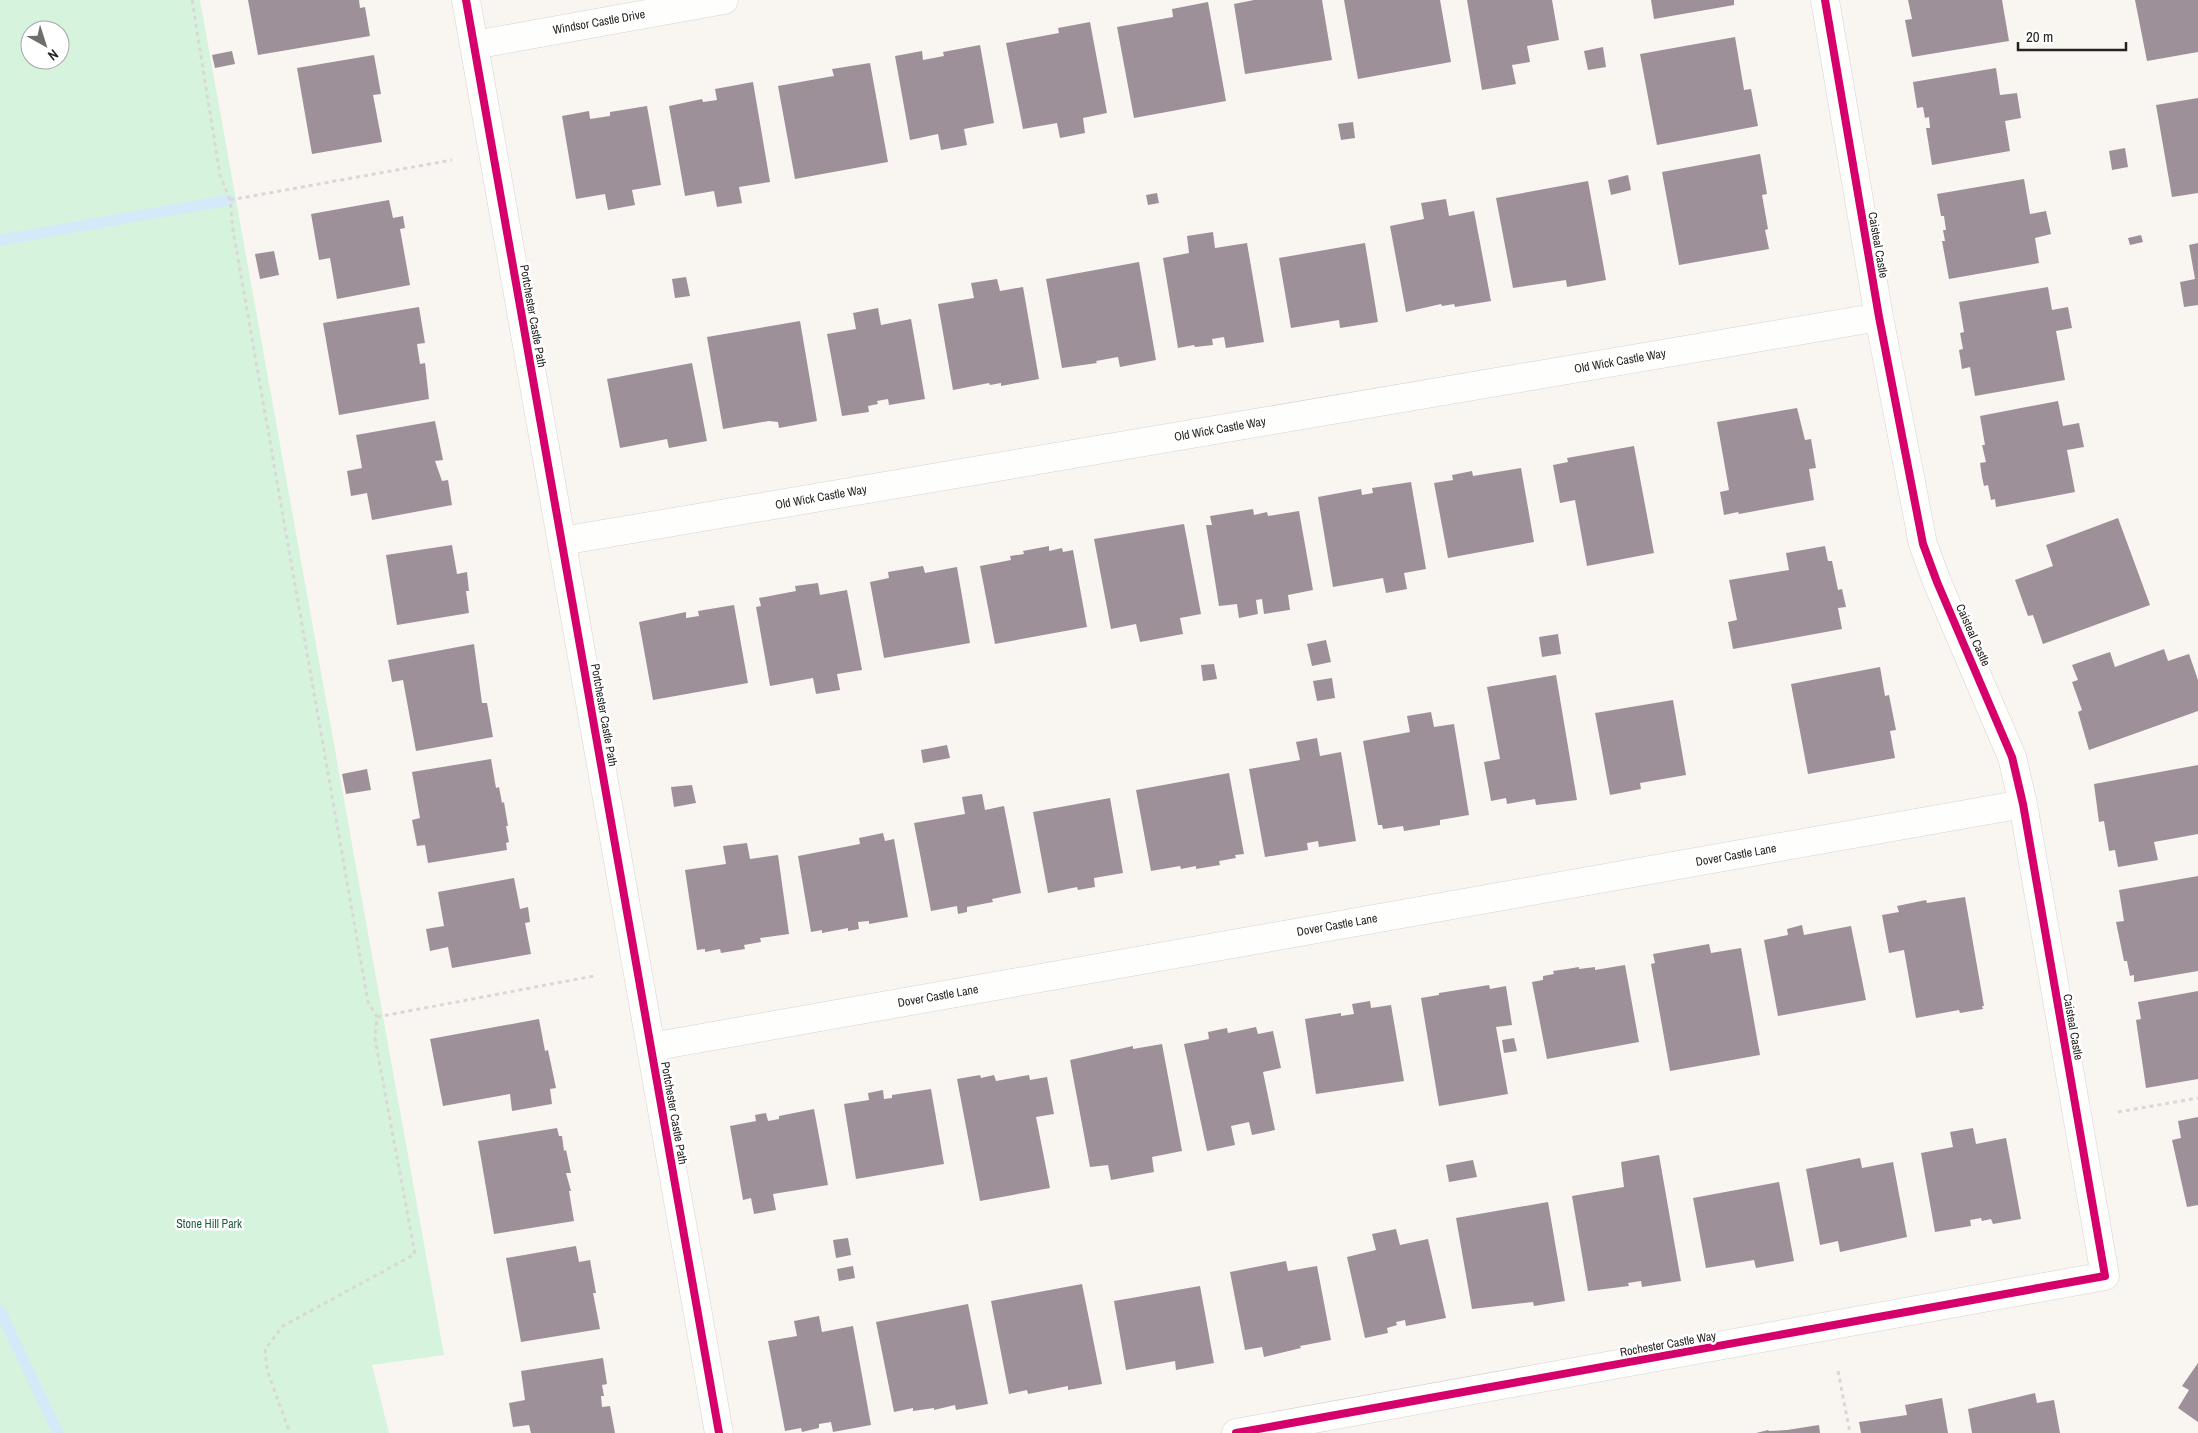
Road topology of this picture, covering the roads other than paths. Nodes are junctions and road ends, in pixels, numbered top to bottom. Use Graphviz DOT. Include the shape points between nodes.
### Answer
graph roads {
  1 [pos="466,0"];
  2 [pos="724,0"];
  3 [pos="1825,0"];
  4 [pos="474,45"];
  5 [pos="1879,316"];
  6 [pos="562,541"];
  7 [pos="2022,804"];
  8 [pos="651,1047"];
  9 [pos="2105,1276"];
  10 [pos="719,1433"];
  11 [pos="1236,1433"];
  1 -- 4 [label="street, Portchester Castle Path"];
  2 -- 4 [label="street, Windsor Castle Drive"];
  3 -- 5 [label="street, Caisteal Castle"];
  4 -- 6 [label="street, Portchester Castle Path"];
  5 -- 6 [label="street, Old Wick Castle Way"];
  5 -- 7 [label="street, Caisteal Castle" via="1923,544 2012,757"];
  6 -- 8 [label="street, Portchester Castle Path"];
  7 -- 8 [label="street, Dover Castle Lane"];
  7 -- 9 [label="street, Caisteal Castle"];
  8 -- 10 [label="street, Portchester Castle Path"];
  9 -- 11 [label="street, Rochester Castle Way"];
}
